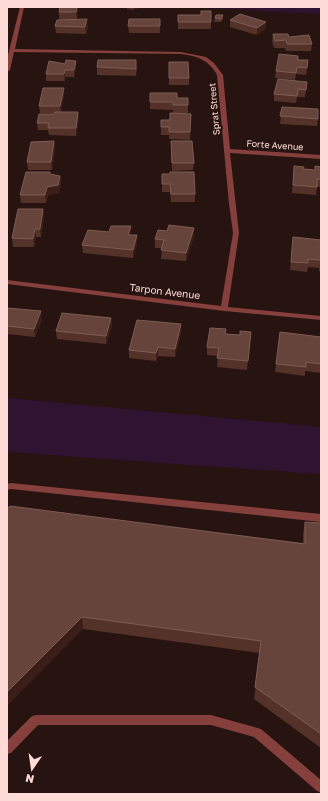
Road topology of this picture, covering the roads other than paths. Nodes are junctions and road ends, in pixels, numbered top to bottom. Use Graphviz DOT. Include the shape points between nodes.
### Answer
graph roads {
  1 [pos="22,7"];
  2 [pos="12,50"];
  3 [pos="7,70"];
  4 [pos="227,151"];
  5 [pos="321,158"];
  6 [pos="7,282"];
  7 [pos="224,309"];
  8 [pos="321,318"];
  9 [pos="7,488"];
  10 [pos="321,518"];
  11 [pos="7,750"];
  12 [pos="321,787"];
  1 -- 2 [label="street"];
  2 -- 3 [label="street"];
  2 -- 4 [label="street, Sprat Street" via="181,53 208,60 220,75"];
  4 -- 5 [label="street, Forte Avenue"];
  4 -- 7 [label="street, Sprat Street" via="236,233"];
  6 -- 7 [label="street, Tarpon Avenue"];
  7 -- 8 [label="street, Tarpon Avenue"];
  9 -- 10 [label="street" via="11,486"];
  11 -- 12 [label="street" via="36,720 211,720 257,733"];
}
